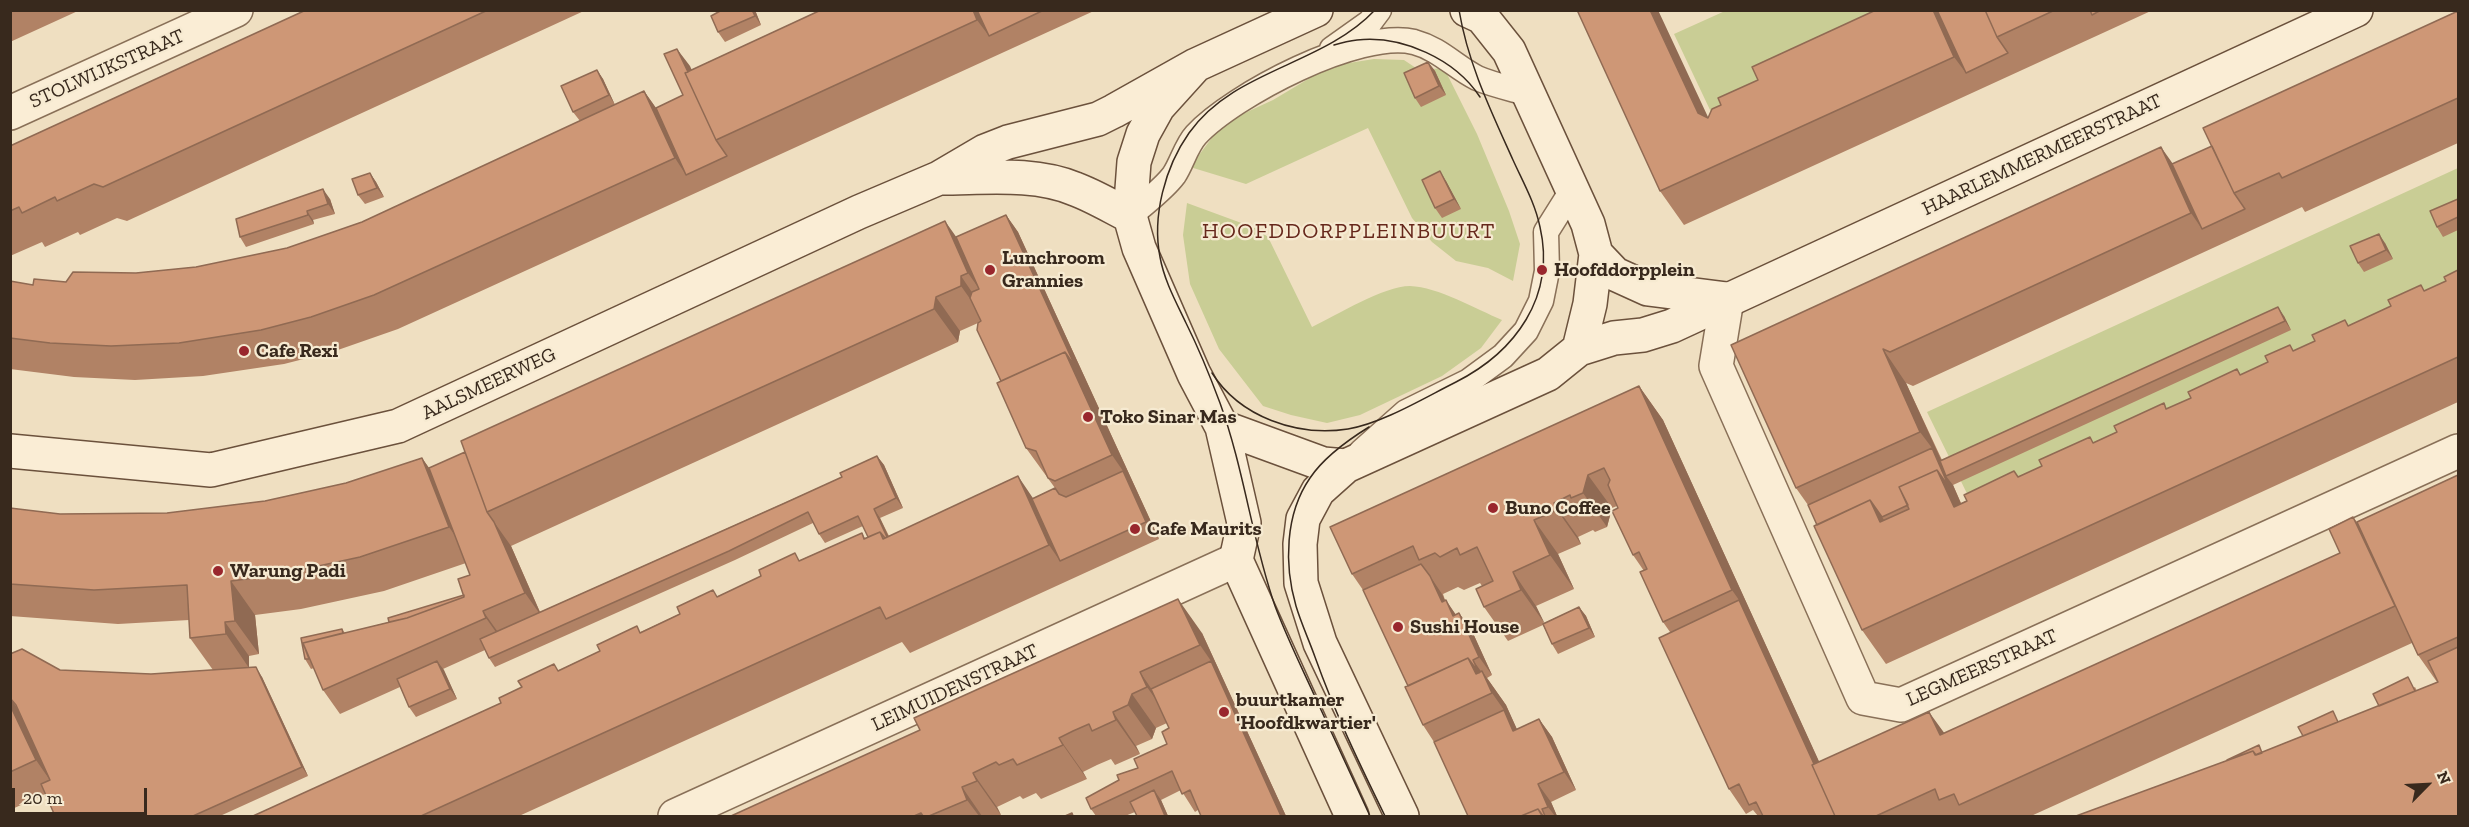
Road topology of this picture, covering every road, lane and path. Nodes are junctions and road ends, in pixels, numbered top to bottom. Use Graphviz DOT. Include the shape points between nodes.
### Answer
graph roads {
  1 [pos="236,10"];
  2 [pos="1316,10"];
  3 [pos="1379,10"];
  4 [pos="2356,10"];
  5 [pos="1475,13"];
  6 [pos="1318,59"];
  7 [pos="1196,65"];
  8 [pos="1530,94"];
  9 [pos="10,113"];
  10 [pos="939,178"];
  11 [pos="1573,189"];
  12 [pos="1130,216"];
  13 [pos="1596,254"];
  14 [pos="1727,299"];
  15 [pos="1579,349"];
  16 [pos="1222,427"];
  17 [pos="10,451"];
  18 [pos="2458,451"];
  19 [pos="1346,466"];
  20 [pos="1236,560"];
  21 [pos="675,816"];
  22 [pos="1352,816"];
  23 [pos="1401,816"];
  1 -- 9 [label="main road, STOLWIJKSTRAAT"];
  2 -- 7 [label="main road"];
  3 -- 6 [label="lane" via="1370,22"];
  4 -- 14 [label="main road, HAARLEMMERMEERSTRAAT"];
  5 -- 8 [label="main road" via="1509,51"];
  6 -- 8 [label="lane" via="1384,41 1413,42 1443,53 1477,77"];
  6 -- 12 [label="lane" via="1230,107 1194,136 1173,177"];
  7 -- 10 [label="main road, AALSMEERWEG" via="1106,115 1008,142"];
  7 -- 12 [label="main road" via="1158,107 1143,134 1134,162"];
  8 -- 11 [label="main road"];
  10 -- 12 [label="main road, AALSMEERWEG" via="1009,177 1049,182 1074,189"];
  10 -- 17 [label="main road, AALSMEERWEG" via="398,426 211,470"];
  11 -- 13 [label="main road"];
  11 -- 19 [label="lane" via="1546,232 1547,271 1541,301 1526,331 1503,356 1469,381 1406,412"];
  12 -- 16 [label="main road" via="1139,248 1194,374"];
  13 -- 14 [label="main road" via="1615,274 1648,289"];
  13 -- 15 [label="main road"];
  14 -- 15 [label="main road, HAARLEMMERMEERSTRAAT" via="1672,327"];
  14 -- 18 [label="main road, LEGMEERSTRAAT" via="1716,366 1863,698 1901,705"];
  15 -- 19 [label="main road" via="1548,374"];
  16 -- 19 [label="main road" via="1323,464"];
  16 -- 20 [label="main road" via="1244,523"];
  19 -- 23 [label="main road" via="1318,491 1303,519 1301,583 1320,643"];
  20 -- 21 [label="main road, LEIMUIDENSTRAAT"];
  20 -- 22 [label="main road"];
}
